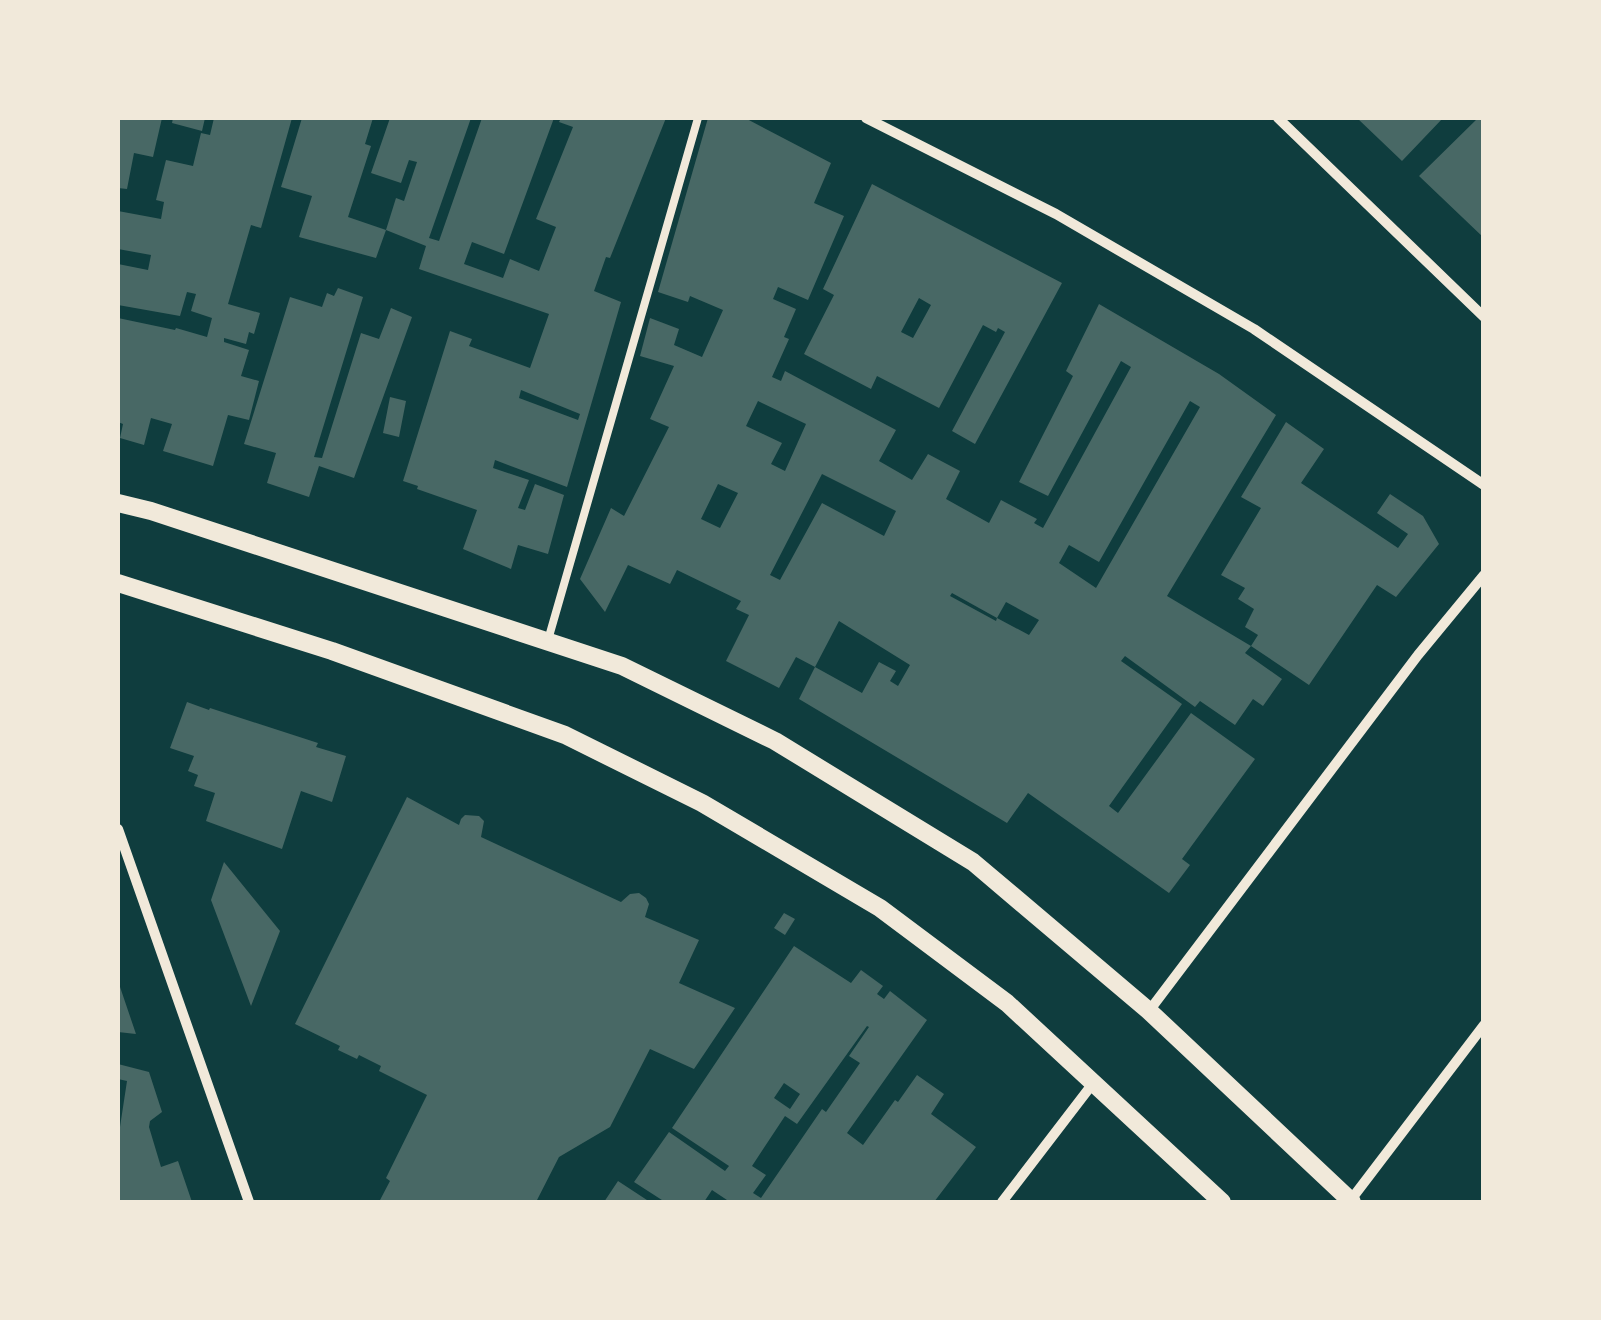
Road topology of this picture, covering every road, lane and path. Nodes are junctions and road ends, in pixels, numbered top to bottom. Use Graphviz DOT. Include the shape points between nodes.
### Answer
graph roads {
  1 [pos="698,118"];
  2 [pos="866,118"];
  3 [pos="1278,118"];
  4 [pos="1484,317"];
  5 [pos="1484,485"];
  6 [pos="118,503"];
  7 [pos="1484,574"];
  8 [pos="118,583"];
  9 [pos="548,640"];
  10 [pos="118,829"];
  11 [pos="1149,1010"];
  12 [pos="1484,1025"];
  13 [pos="1094,1082"];
  14 [pos="249,1202"];
  15 [pos="1002,1202"];
  16 [pos="1222,1202"];
  17 [pos="1351,1202"];
  1 -- 9 [label="lane"];
  2 -- 5 [label="street" via="1056,214 1254,328"];
  3 -- 4 [label="street"];
  6 -- 9 [label="street"];
  7 -- 11 [label="street"];
  8 -- 13 [label="street" via="565,736 702,803 880,908 1007,1003"];
  9 -- 11 [label="street" via="622,666 775,740 973,862"];
  10 -- 14 [label="street"];
  11 -- 17 [label="street"];
  12 -- 17 [label="street"];
  13 -- 15 [label="street"];
  13 -- 16 [label="street"];
}
